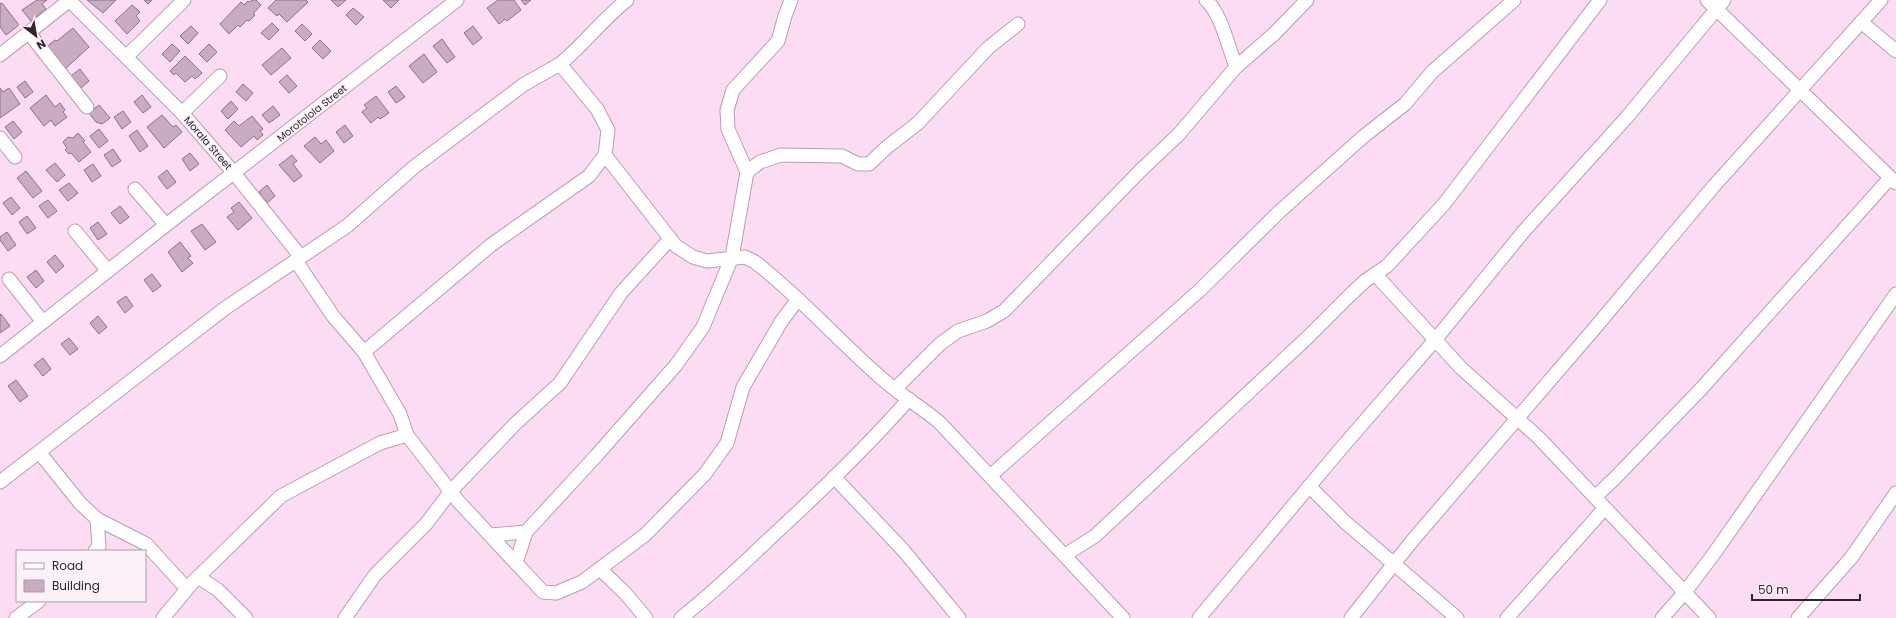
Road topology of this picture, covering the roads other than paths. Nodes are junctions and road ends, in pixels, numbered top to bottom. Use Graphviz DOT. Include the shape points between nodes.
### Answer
graph roads {
  1 [pos="69,0"];
  2 [pos="184,0"];
  3 [pos="627,0"];
  4 [pos="791,0"];
  5 [pos="1206,0"];
  6 [pos="1307,0"];
  7 [pos="1514,0"];
  8 [pos="1881,0"];
  9 [pos="452,2"];
  10 [pos="1595,2"];
  11 [pos="1716,3"];
  12 [pos="1861,22"];
  13 [pos="1018,24"];
  14 [pos="28,33"];
  15 [pos="1896,51"];
  16 [pos="0,55"];
  17 [pos="126,57"];
  18 [pos="560,64"];
  19 [pos="1236,67"];
  20 [pos="220,76"];
  21 [pos="1801,89"];
  22 [pos="87,106"];
  23 [pos="182,112"];
  24 [pos="0,138"];
  25 [pos="605,155"];
  26 [pos="15,157"];
  27 [pos="747,172"];
  28 [pos="234,173"];
  29 [pos="1893,180"];
  30 [pos="135,189"];
  31 [pos="166,225"];
  32 [pos="76,231"];
  33 [pos="670,239"];
  34 [pos="732,257"];
  35 [pos="298,259"];
  36 [pos="108,271"];
  37 [pos="1375,274"];
  38 [pos="8,279"];
  39 [pos="1896,294"];
  40 [pos="798,299"];
  41 [pos="43,322"];
  42 [pos="1435,340"];
  43 [pos="364,352"];
  44 [pos="0,356"];
  45 [pos="895,389"];
  46 [pos="909,399"];
  47 [pos="1517,418"];
  48 [pos="407,435"];
  49 [pos="39,452"];
  50 [pos="834,476"];
  51 [pos="990,476"];
  52 [pos="0,482"];
  53 [pos="1309,486"];
  54 [pos="450,491"];
  55 [pos="1896,494"];
  56 [pos="1595,496"];
  57 [pos="1606,508"];
  58 [pos="97,519"];
  59 [pos="526,532"];
  60 [pos="491,535"];
  61 [pos="96,550"];
  62 [pos="1064,555"];
  63 [pos="516,563"];
  64 [pos="1393,565"];
  65 [pos="600,569"];
  66 [pos="198,577"];
  67 [pos="187,589"];
  68 [pos="1685,592"];
  69 [pos="37,602"];
  70 [pos="16,618"];
  71 [pos="163,618"];
  72 [pos="246,618"];
  73 [pos="345,618"];
  74 [pos="646,618"];
  75 [pos="681,618"];
  76 [pos="959,618"];
  77 [pos="1123,618"];
  78 [pos="1199,618"];
  79 [pos="1351,618"];
  80 [pos="1456,618"];
  81 [pos="1507,618"];
  82 [pos="1662,618"];
  83 [pos="1709,618"];
  84 [pos="1798,618"];
  1 -- 14 [label="street"];
  1 -- 17 [label="street, Morala Street"];
  2 -- 17 [label="street"];
  3 -- 18 [label="street"];
  4 -- 27 [label="street" via="778,41 733,90 727,110 728,129"];
  5 -- 19 [label="street" via="1218,20"];
  6 -- 19 [label="street" via="1274,34"];
  7 -- 51 [label="street" via="1432,72 1406,104 1358,141 1279,212 1200,290"];
  8 -- 12 [label="street"];
  9 -- 28 [label="street, Morotolola Street"];
  10 -- 37 [label="street" via="1444,204 1388,266"];
  11 -- 21 [label="street"];
  11 -- 42 [label="street" via="1627,117 1524,231"];
  12 -- 15 [label="street"];
  12 -- 21 [label="street"];
  13 -- 27 [label="street" via="988,48 918,124 869,164 858,164 842,156 781,155 760,162"];
  14 -- 16 [label="street"];
  14 -- 22 [label="street"];
  17 -- 23 [label="street, Morala Street"];
  18 -- 25 [label="street" via="597,109 608,130"];
  18 -- 35 [label="street" via="523,85 414,167 347,226"];
  19 -- 45 [label="street" via="1179,134 1004,311 987,321 958,331 940,344"];
  20 -- 23 [label="street, Morala Street"];
  21 -- 29 [label="street"];
  21 -- 47 [label="street" via="1713,187"];
  23 -- 28 [label="street, Morala Street"];
  24 -- 26 [label="street"];
  25 -- 33 [label="street"];
  25 -- 43 [label="street" via="589,176 491,245"];
  27 -- 34 [label="street"];
  28 -- 31 [label="street, Morotolola Street"];
  28 -- 35 [label="street, Morala Street"];
  29 -- 56 [label="street" via="1701,389"];
  30 -- 31 [label="street"];
  31 -- 36 [label="street, Morotolola Street"];
  32 -- 36 [label="street"];
  33 -- 34 [label="street" via="676,246 707,261"];
  33 -- 54 [label="street" via="621,293 560,382"];
  34 -- 40 [label="street" via="745,257 755,262"];
  34 -- 59 [label="street" via="703,326 676,365"];
  35 -- 43 [label="street, Morala Street" via="333,316"];
  35 -- 49 [label="street" via="224,309"];
  36 -- 41 [label="street, Morotolola Street"];
  37 -- 42 [label="street"];
  37 -- 62 [label="street" via="1095,536"];
  38 -- 41 [label="street"];
  39 -- 68 [label="street"];
  40 -- 45 [label="street"];
  40 -- 65 [label="street, Morala Street" via="781,322 743,387 727,443 705,474 645,535"];
  41 -- 44 [label="street, Morotolola Street"];
  42 -- 47 [label="street" via="1460,368"];
  42 -- 53 [label="street"];
  43 -- 48 [label="street, Morala Street" via="400,414"];
  45 -- 46 [label="street"];
  46 -- 50 [label="street"];
  46 -- 51 [label="street" via="940,422"];
  47 -- 56 [label="street"];
  47 -- 64 [label="street"];
  48 -- 54 [label="street, Morala Street"];
  48 -- 66 [label="street" via="380,443 281,496"];
  49 -- 52 [label="street"];
  49 -- 58 [label="street" via="80,503"];
  50 -- 75 [label="street" via="793,518"];
  50 -- 76 [label="street" via="904,551"];
  51 -- 62 [label="street"];
  53 -- 64 [label="street"];
  53 -- 78 [label="street"];
  54 -- 60 [label="street, Morala Street"];
  54 -- 73 [label="street" via="426,524 375,575"];
  55 -- 84 [label="street" via="1851,558"];
  56 -- 57 [label="street"];
  57 -- 68 [label="street"];
  57 -- 81 [label="street"];
  58 -- 61 [label="street" via="99,546"];
  58 -- 67 [label="street" via="146,544"];
  59 -- 60 [label="street"];
  59 -- 63 [label="street"];
  60 -- 63 [label="street, Morala Street"];
  62 -- 77 [label="street"];
  63 -- 65 [label="street, Morala Street" via="543,592 556,593 582,582"];
  64 -- 79 [label="street"];
  64 -- 80 [label="street"];
  65 -- 74 [label="street"];
  66 -- 67 [label="street"];
  66 -- 72 [label="street" via="218,590"];
  67 -- 71 [label="street"];
  68 -- 82 [label="street"];
  68 -- 83 [label="street"];
  69 -- 70 [label="street"];
}
